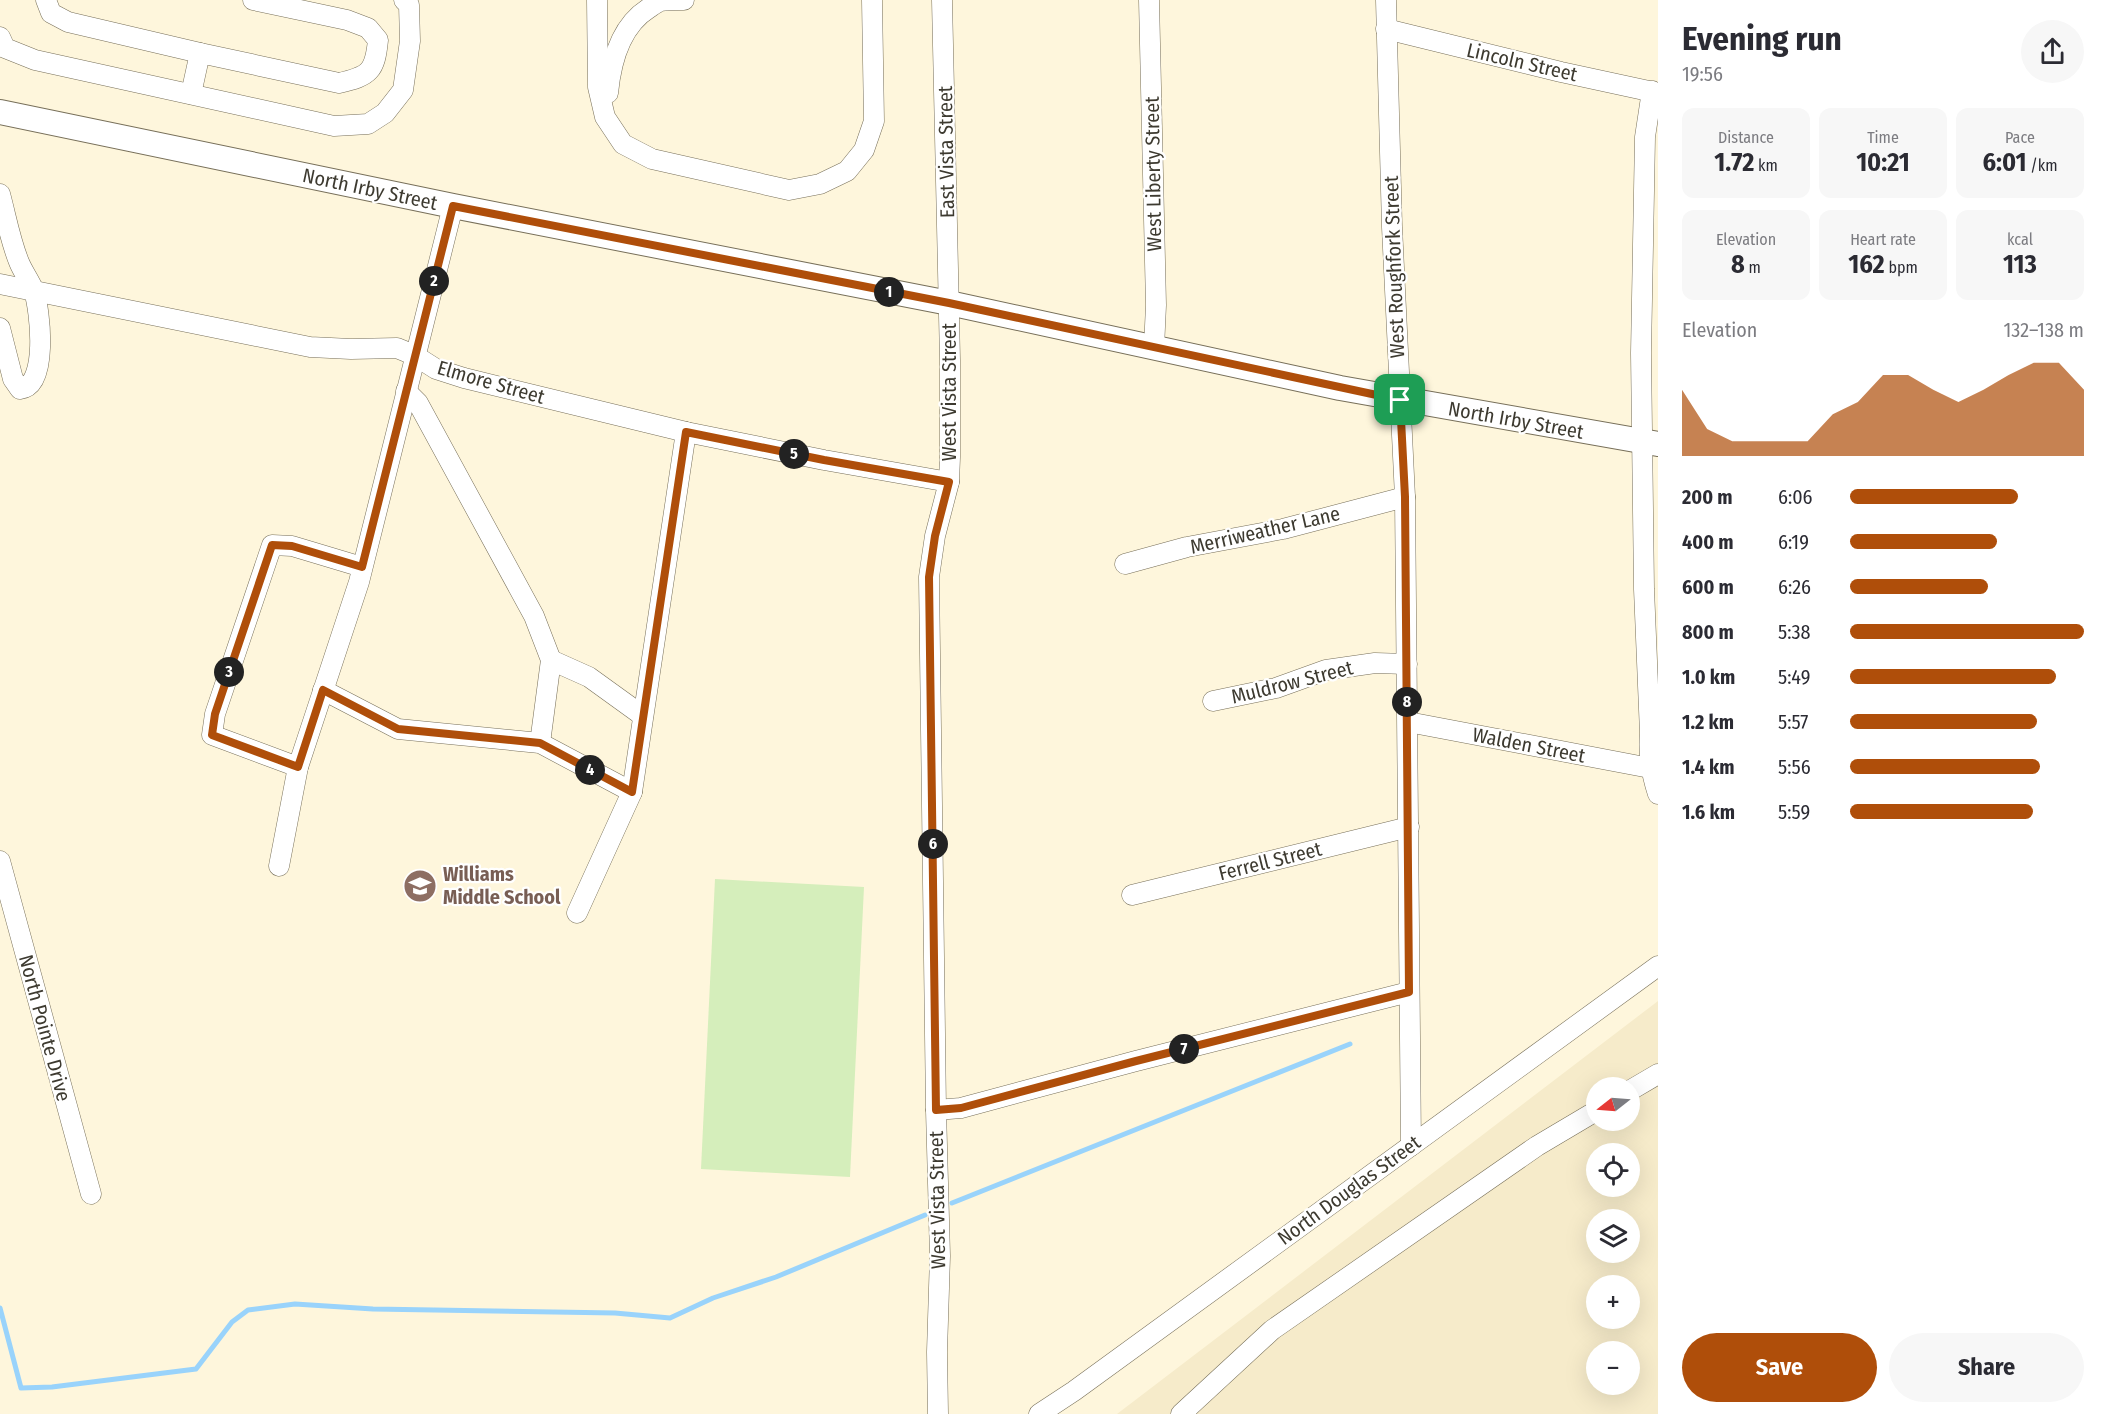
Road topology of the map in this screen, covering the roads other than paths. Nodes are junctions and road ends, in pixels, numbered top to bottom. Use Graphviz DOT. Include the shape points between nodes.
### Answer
graph roads {
  1 [pos="46,0"];
  2 [pos="253,0"];
  3 [pos="404,0"];
  4 [pos="597,0"];
  5 [pos="659,0"];
  6 [pos="684,0"];
  7 [pos="872,0"];
  8 [pos="942,0"];
  9 [pos="1149,0"];
  10 [pos="1386,0"];
  11 [pos="1386,29"];
  12 [pos="0,37"];
  13 [pos="200,53"];
  14 [pos="1655,92"];
  15 [pos="191,94"];
  16 [pos="0,112"];
  17 [pos="605,117"];
  18 [pos="0,194"];
  19 [pos="453,206"];
  20 [pos="0,284"];
  21 [pos="34,291"];
  22 [pos="949,303"];
  23 [pos="0,328"];
  24 [pos="1154,348"];
  25 [pos="414,355"];
  26 [pos="406,391"];
  27 [pos="1400,400"];
  28 [pos="686,432"];
  29 [pos="1651,443"];
  30 [pos="949,482"];
  31 [pos="1405,497"];
  32 [pos="1125,564"];
  33 [pos="362,567"];
  34 [pos="551,660"];
  35 [pos="1407,664"];
  36 [pos="323,690"];
  37 [pos="1213,701"];
  38 [pos="644,707"];
  39 [pos="1408,722"];
  40 [pos="540,743"];
  41 [pos="298,767"];
  42 [pos="1650,768"];
  43 [pos="632,792"];
  44 [pos="1658,794"];
  45 [pos="1409,827"];
  46 [pos="0,861"];
  47 [pos="279,866"];
  48 [pos="1132,895"];
  49 [pos="577,913"];
  50 [pos="1658,966"];
  51 [pos="1409,992"];
  52 [pos="1658,1074"];
  53 [pos="1640,1085"];
  54 [pos="936,1110"];
  55 [pos="1586,1117"];
  56 [pos="1411,1146"];
  57 [pos="91,1194"];
  58 [pos="938,1414"];
  59 [pos="1039,1414"];
  60 [pos="1181,1414"];
  1 -- 13 [label="street" via="51,13 68,22"];
  2 -- 13 [label="street" via="368,28 378,40 376,62 362,78 339,82"];
  3 -- 15 [label="street" via="409,5 410,41 403,90 385,113 368,124 334,126"];
  4 -- 17 [label="street" via="598,87"];
  5 -- 6 [label="street"];
  5 -- 17 [label="street" via="628,27 616,53"];
  7 -- 17 [label="street" via="874,121 864,150 853,164 820,184 789,190 652,159 623,144"];
  8 -- 22 [label="street, East Vista Street"];
  9 -- 24 [label="street, West Liberty Street"];
  10 -- 11 [label="street, West Roughfork Street"];
  11 -- 14 [label="street, Lincoln Street"];
  11 -- 27 [label="street, West Roughfork Street"];
  12 -- 15 [label="street" via="5,48 35,60"];
  13 -- 15 [label="street"];
  14 -- 29 [label="street" via="1645,138 1641,353"];
  16 -- 19 [label="main road, North Irby Street"];
  18 -- 21 [label="street" via="19,261"];
  19 -- 22 [label="main road, North Irby Street"];
  19 -- 25 [label="street"];
  20 -- 21 [label="street, Elmore Street"];
  21 -- 23 [label="street" via="40,355 36,375 25,389 20,389 13,379"];
  21 -- 25 [label="street, Elmore Street" via="310,347 397,348"];
  22 -- 24 [label="main road, North Irby Street"];
  22 -- 30 [label="street, West Vista Street"];
  24 -- 27 [label="main road, North Irby Street"];
  25 -- 26 [label="street"];
  25 -- 28 [label="street, Elmore Street" via="436,369 464,378"];
  26 -- 33 [label="street"];
  26 -- 34 [label="street" via="418,403 534,616"];
  27 -- 29 [label="main road, North Irby Street"];
  27 -- 31 [label="street, West Roughfork Street"];
  28 -- 30 [label="street, Elmore Street"];
  28 -- 38 [label="street"];
  29 -- 42 [label="street" via="1644,589"];
  30 -- 54 [label="street, West Vista Street" via="929,577"];
  31 -- 32 [label="street, Merriweather Lane"];
  31 -- 35 [label="street, West Roughfork Street"];
  33 -- 36 [label="street"];
  33 -- 41 [label="street" via="292,546 272,545 215,714 212,735"];
  34 -- 38 [label="street"];
  34 -- 40 [label="street"];
  35 -- 37 [label="street, Muldrow Street" via="1375,663 1326,670 1260,692"];
  35 -- 39 [label="street, West Roughfork Street"];
  36 -- 40 [label="street" via="398,729"];
  36 -- 41 [label="street"];
  38 -- 43 [label="street"];
  39 -- 42 [label="street, Walden Street"];
  39 -- 45 [label="street, West Roughfork Street"];
  40 -- 43 [label="street"];
  41 -- 47 [label="street"];
  42 -- 44 [label="street"];
  43 -- 49 [label="street"];
  45 -- 48 [label="street, Ferrell Street"];
  45 -- 51 [label="street, West Roughfork Street"];
  46 -- 57 [label="street, North Pointe Drive"];
  50 -- 56 [label="street, North Douglas Street"];
  51 -- 54 [label="street" via="961,1108"];
  51 -- 56 [label="street, West Roughfork Street"];
  52 -- 53 [label="street"];
  54 -- 58 [label="street, West Vista Street" via="940,1256"];
  55 -- 60 [label="street" via="1537,1146 1272,1330"];
  56 -- 59 [label="street, North Douglas Street"];
}
